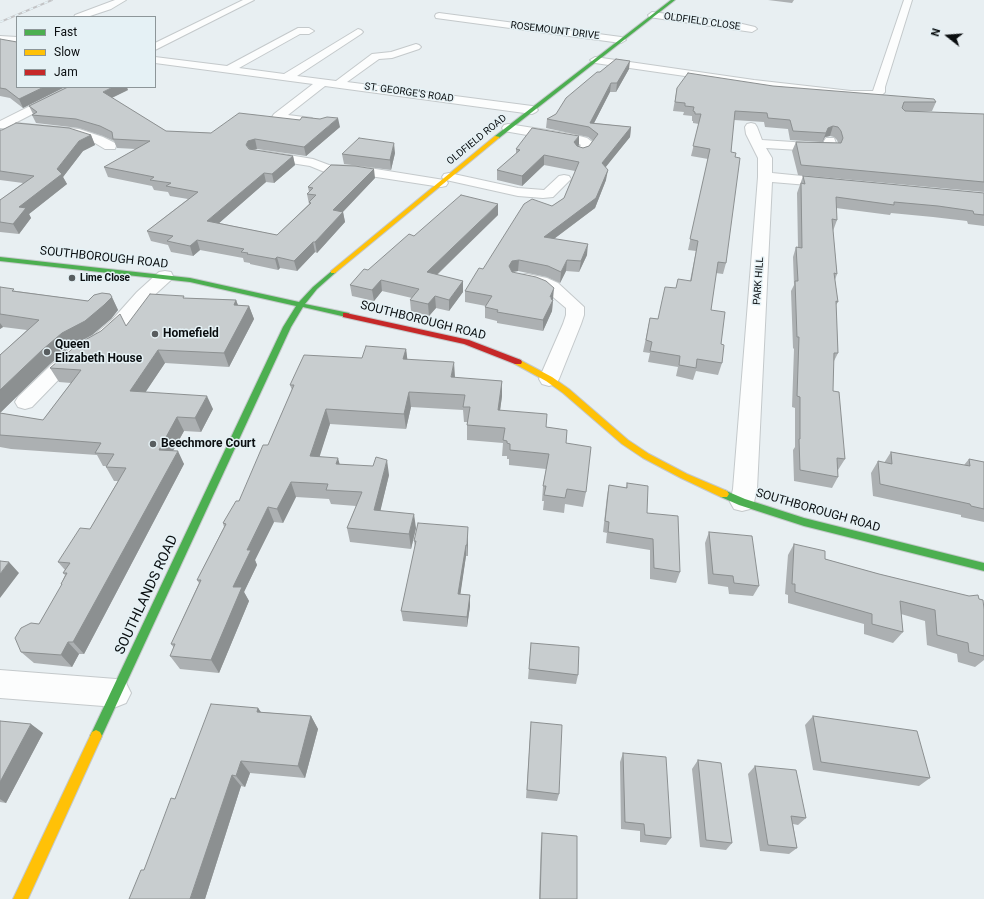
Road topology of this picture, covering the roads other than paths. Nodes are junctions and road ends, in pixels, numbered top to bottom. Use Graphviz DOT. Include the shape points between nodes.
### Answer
graph roads {
  1 [pos="122,0"];
  2 [pos="250,0"];
  3 [pos="673,0"];
  4 [pos="908,0"];
  5 [pos="81,16"];
  6 [pos="440,16"];
  7 [pos="652,16"];
  8 [pos="490,22"];
  9 [pos="752,29"];
  10 [pos="480,30"];
  11 [pos="309,31"];
  12 [pos="358,32"];
  13 [pos="0,39"];
  14 [pos="16,40"];
  15 [pos="621,40"];
  16 [pos="156,47"];
  17 [pos="416,47"];
  18 [pos="156,60"];
  19 [pos="595,60"];
  20 [pos="230,69"];
  21 [pos="287,77"];
  22 [pos="323,82"];
  23 [pos="338,84"];
  24 [pos="75,88"];
  25 [pos="532,110"];
  26 [pos="322,123"];
  27 [pos="1,124"];
  28 [pos="751,127"];
  29 [pos="508,128"];
  30 [pos="830,141"];
  31 [pos="757,144"];
  32 [pos="110,146"];
  33 [pos="582,152"];
  34 [pos="257,154"];
  35 [pos="765,177"];
  36 [pos="564,179"];
  37 [pos="445,180"];
  38 [pos="846,184"];
  39 [pos="0,258"];
  40 [pos="165,276"];
  41 [pos="518,277"];
  42 [pos="301,304"];
  43 [pos="549,379"];
  44 [pos="25,402"];
  45 [pos="742,502"];
  46 [pos="984,567"];
  47 [pos="0,684"];
  48 [pos="116,693"];
  49 [pos="20,899"];
  1 -- 5 [label="street"];
  2 -- 16 [label="street"];
  3 -- 7 [label="street, OLDFIELD ROAD"];
  4 -- 19 [label="street" via="879,92 874,94 851,94 754,83"];
  6 -- 8 [label="street, ROSEMOUNT DRIVE"];
  7 -- 9 [label="street, OLDFIELD CLOSE"];
  7 -- 15 [label="street, OLDFIELD ROAD"];
  8 -- 10 [label="street"];
  8 -- 15 [label="street, ROSEMOUNT DRIVE"];
  11 -- 20 [label="street" via="298,31"];
  12 -- 21 [label="street"];
  13 -- 14 [label="street"];
  15 -- 19 [label="street, OLDFIELD ROAD"];
  17 -- 23 [label="street" via="392,55 376,56"];
  18 -- 20 [label="street, ST. GEORGE'S ROAD"];
  19 -- 25 [label="street, OLDFIELD ROAD"];
  20 -- 21 [label="street, ST. GEORGE'S ROAD"];
  21 -- 22 [label="street, ST. GEORGE'S ROAD"];
  22 -- 23 [label="street, ST. GEORGE'S ROAD"];
  22 -- 26 [label="street" via="278,117"];
  23 -- 25 [label="street, ST. GEORGE'S ROAD"];
  24 -- 27 [label="street"];
  25 -- 29 [label="street, OLDFIELD ROAD"];
  27 -- 32 [label="street" via="75,132"];
  28 -- 31 [label="street, PARK HILL"];
  29 -- 33 [label="street" via="583,141 589,144"];
  29 -- 37 [label="street, OLDFIELD ROAD"];
  30 -- 31 [label="street" via="832,148"];
  31 -- 35 [label="street, PARK HILL" via="765,158"];
  34 -- 37 [label="street" via="313,163 327,169"];
  35 -- 38 [label="street"];
  35 -- 45 [label="street, PARK HILL" via="745,489"];
  36 -- 37 [label="street" via="548,194 518,192"];
  37 -- 42 [label="street, OLDFIELD ROAD" via="335,270"];
  39 -- 40 [label="street, SOUTHBOROUGH ROAD"];
  40 -- 42 [label="street, SOUTHBOROUGH ROAD"];
  40 -- 44 [label="street" via="118,324 100,340 78,352"];
  41 -- 43 [label="street" via="552,287 575,307 572,324"];
  42 -- 43 [label="street, SOUTHBOROUGH ROAD" via="466,342 520,363"];
  42 -- 48 [label="street, SOUTHLANDS ROAD" via="287,327"];
  43 -- 45 [label="street, SOUTHBOROUGH ROAD" via="625,442 646,456"];
  45 -- 46 [label="street, SOUTHBOROUGH ROAD" via="804,522"];
  47 -- 48 [label="street"];
  48 -- 49 [label="street, SOUTHLANDS ROAD"];
}
